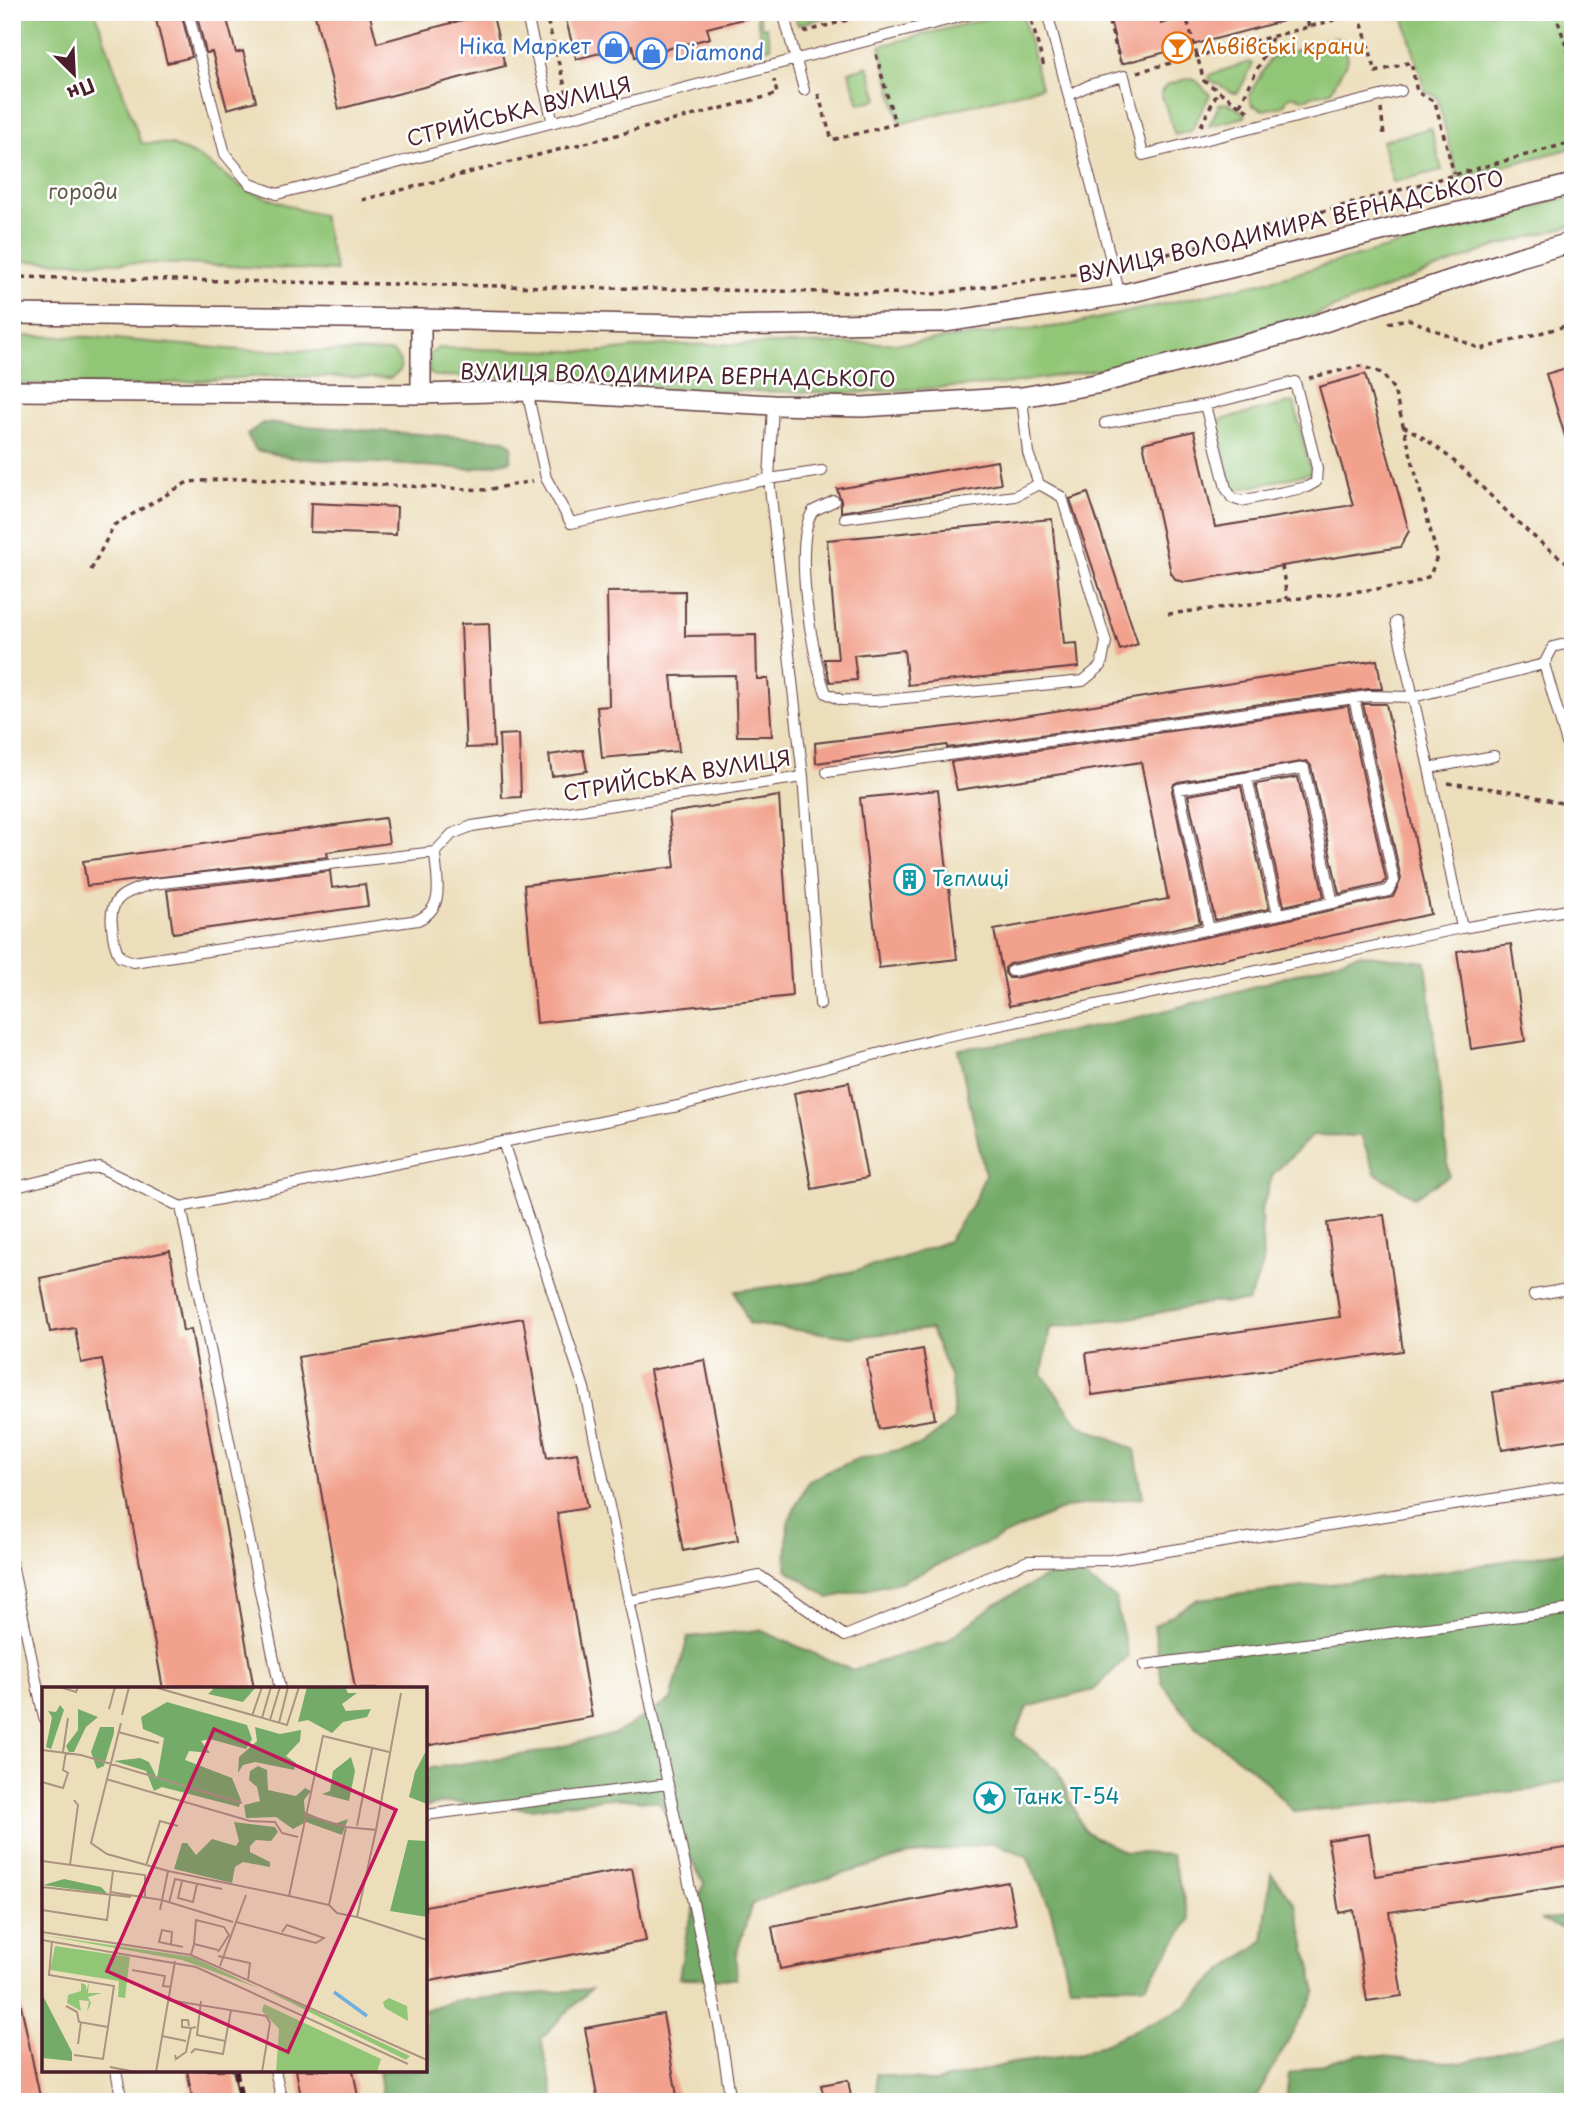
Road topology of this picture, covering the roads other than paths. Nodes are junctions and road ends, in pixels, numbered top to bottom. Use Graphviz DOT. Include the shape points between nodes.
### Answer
graph roads {
  1 [pos="188,12"];
  2 [pos="526,12"];
  3 [pos="783,12"];
  4 [pos="978,12"];
  5 [pos="1047,12"];
  6 [pos="796,60"];
  7 [pos="804,90"];
  8 [pos="1401,91"];
  9 [pos="1069,94"];
  10 [pos="553,122"];
  11 [pos="1573,184"];
  12 [pos="1573,242"];
  13 [pos="1120,295"];
  14 [pos="12,314"];
  15 [pos="421,319"];
  16 [pos="12,391"];
  17 [pos="527,391"];
  18 [pos="421,394"];
  19 [pos="1022,397"];
  20 [pos="773,405"];
  21 [pos="1205,405"];
  22 [pos="1105,423"];
  23 [pos="822,471"];
  24 [pos="769,479"];
  25 [pos="1039,484"];
  26 [pos="834,501"];
  27 [pos="845,517"];
  28 [pos="1396,622"];
  29 [pos="1573,642"];
  30 [pos="1544,664"];
  31 [pos="1413,697"];
  32 [pos="1354,698"];
  33 [pos="1494,757"];
  34 [pos="1573,764"];
  35 [pos="827,772"];
  36 [pos="1430,773"];
  37 [pos="803,777"];
  38 [pos="1247,778"];
  39 [pos="435,852"];
  40 [pos="1333,903"];
  41 [pos="1573,909"];
  42 [pos="1278,914"];
  43 [pos="1462,929"];
  44 [pos="1209,930"];
  45 [pos="1012,971"];
  46 [pos="820,1004"];
  47 [pos="502,1142"];
  48 [pos="12,1188"];
  49 [pos="181,1207"];
  50 [pos="1573,1288"];
  51 [pos="1534,1295"];
  52 [pos="1573,1486"];
  53 [pos="12,1564"];
  54 [pos="629,1601"];
  55 [pos="1573,1609"];
  56 [pos="1144,1665"];
  57 [pos="281,1687"];
  58 [pos="42,1708"];
  59 [pos="668,1784"];
  60 [pos="427,1815"];
  61 [pos="116,2072"];
  62 [pos="275,2072"];
  63 [pos="122,2102"];
  64 [pos="282,2102"];
  65 [pos="731,2102"];
  1 -- 10 [label="lane, СТРИЙСЬКА ВУЛИЦЯ" via="225,154 250,184 276,194"];
  2 -- 10 [label="lane"];
  3 -- 6 [label="lane"];
  4 -- 6 [label="lane, СТРИЙСЬКА ВУЛИЦЯ"];
  5 -- 9 [label="lane"];
  6 -- 7 [label="lane"];
  6 -- 10 [label="lane, СТРИЙСЬКА ВУЛИЦЯ"];
  8 -- 9 [label="lane" via="1143,155 1124,76"];
  9 -- 13 [label="lane"];
  11 -- 13 [label="street, ВУЛИЦЯ ВОЛОДИМИРА ВЕРНАДСЬКОГО"];
  12 -- 19 [label="street, ВУЛИЦЯ ВОЛОДИМИРА ВЕРНАДСЬКОГО" via="1297,331 1096,384"];
  13 -- 15 [label="street, ВУЛИЦЯ ВОЛОДИМИРА ВЕРНАДСЬКОГО" via="945,322 722,326"];
  14 -- 15 [label="street, ВУЛИЦЯ ВОЛОДИМИРА ВЕРНАДСЬКОГО"];
  15 -- 18 [label="street"];
  16 -- 18 [label="street, ВУЛИЦЯ ВОЛОДИМИРА ВЕРНАДСЬКОГО"];
  17 -- 18 [label="street, ВУЛИЦЯ ВОЛОДИМИРА ВЕРНАДСЬКОГО"];
  17 -- 20 [label="street, ВУЛИЦЯ ВОЛОДИМИРА ВЕРНАДСЬКОГО"];
  17 -- 24 [label="lane" via="546,478 571,523"];
  19 -- 20 [label="street, ВУЛИЦЯ ВОЛОДИМИРА ВЕРНАДСЬКОГО" via="862,407"];
  19 -- 25 [label="lane" via="1028,453"];
  20 -- 24 [label="lane, СТРИЙСЬКА ВУЛИЦЯ"];
  21 -- 21 [label="lane" via="1295,382 1317,468 1316,482 1241,501 1232,498"];
  21 -- 22 [label="lane"];
  23 -- 24 [label="lane"];
  24 -- 37 [label="lane, СТРИЙСЬКА ВУЛИЦЯ"];
  25 -- 26 [label="lane" via="1062,497 1106,642 1101,666 1083,681 874,701 841,700 826,693 814,658 805,574 807,526 813,511"];
  25 -- 27 [label="lane" via="1015,496"];
  28 -- 31 [label="lane"];
  29 -- 30 [label="lane" via="1553,647"];
  30 -- 31 [label="lane"];
  30 -- 34 [label="lane"];
  31 -- 32 [label="lane"];
  31 -- 36 [label="lane"];
  32 -- 35 [label="lane"];
  32 -- 40 [label="lane" via="1394,881 1388,891"];
  33 -- 36 [label="lane"];
  36 -- 43 [label="lane"];
  37 -- 39 [label="lane, СТРИЙСЬКА ВУЛИЦЯ" via="472,826 452,834"];
  37 -- 46 [label="lane"];
  38 -- 40 [label="lane" via="1304,768"];
  38 -- 42 [label="lane"];
  38 -- 44 [label="lane" via="1179,789"];
  39 -- 39 [label="lane" via="437,904 430,915 418,920 133,962 120,957 114,947 110,913 115,901 135,889"];
  40 -- 42 [label="lane"];
  41 -- 43 [label="lane"];
  42 -- 44 [label="lane"];
  43 -- 47 [label="lane" via="938,1038 678,1106"];
  44 -- 45 [label="lane"];
  47 -- 49 [label="lane"];
  47 -- 54 [label="lane" via="584,1388"];
  48 -- 49 [label="lane" via="99,1167"];
  49 -- 57 [label="lane"];
  50 -- 51 [label="lane"];
  52 -- 54 [label="lane" via="1111,1560 1028,1561 845,1636 760,1576"];
  53 -- 58 [label="lane"];
  54 -- 59 [label="lane"];
  55 -- 56 [label="lane"];
  59 -- 60 [label="lane"];
  59 -- 65 [label="lane"];
  61 -- 63 [label="lane"];
  62 -- 64 [label="lane"];
}
